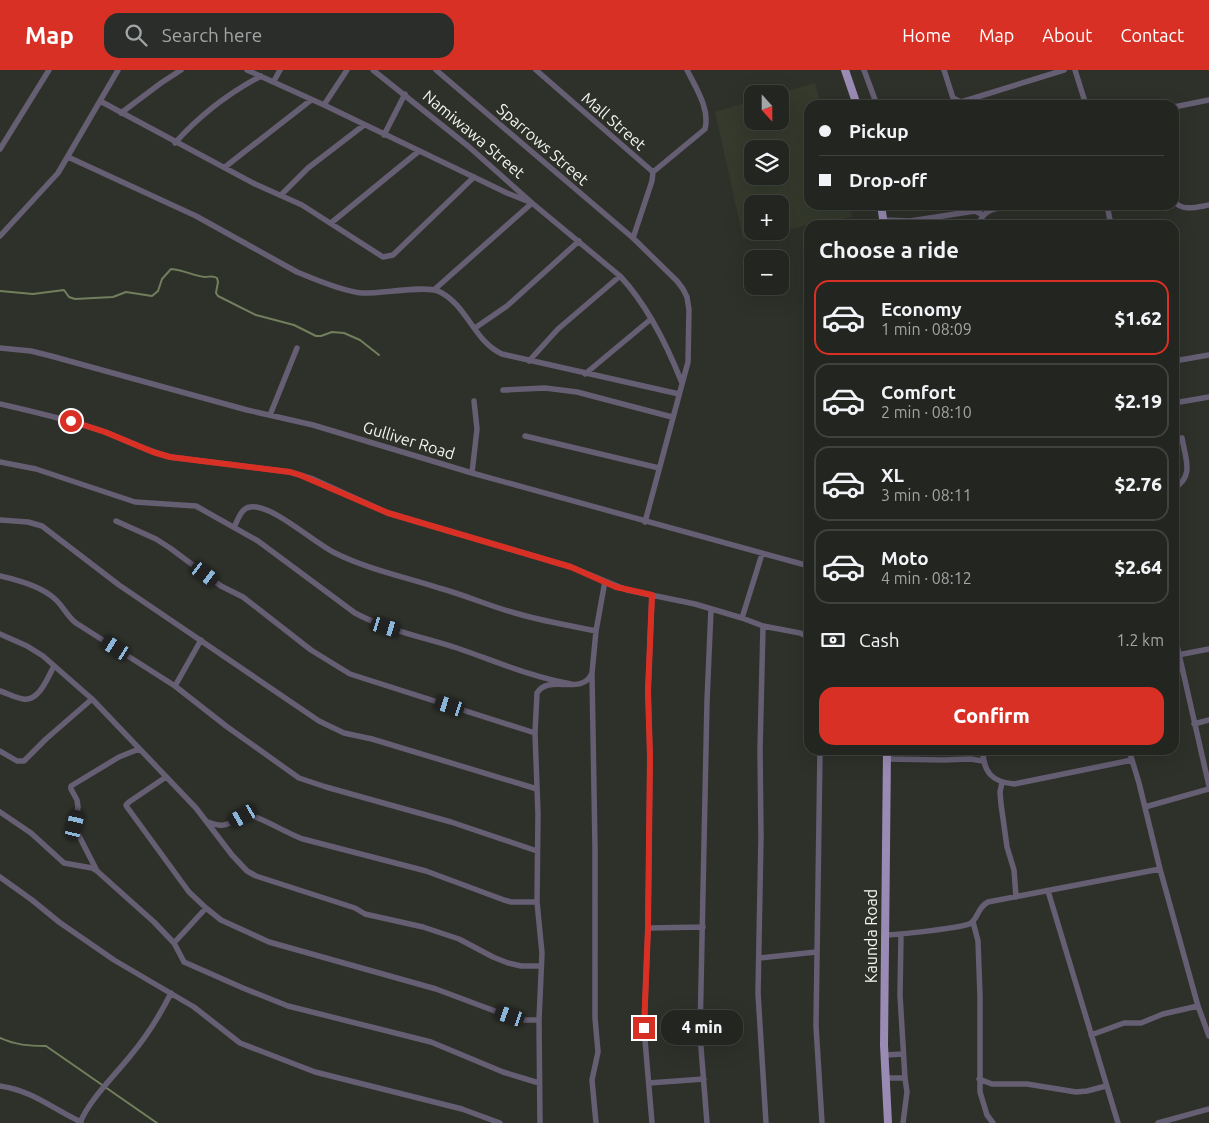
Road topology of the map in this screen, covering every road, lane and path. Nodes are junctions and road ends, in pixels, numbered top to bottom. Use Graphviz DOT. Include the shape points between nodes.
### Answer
graph roads {
  1 [pos="49,70"];
  2 [pos="118,70"];
  3 [pos="181,70"];
  4 [pos="247,70"];
  5 [pos="280,70"];
  6 [pos="347,70"];
  7 [pos="373,70"];
  8 [pos="436,70"];
  9 [pos="536,70"];
  10 [pos="688,70"];
  11 [pos="845,70"];
  12 [pos="864,70"];
  13 [pos="944,70"];
  14 [pos="1064,70"];
  15 [pos="1075,70"];
  16 [pos="261,76"];
  17 [pos="274,81"];
  18 [pos="405,94"];
  19 [pos="311,100"];
  20 [pos="855,100"];
  21 [pos="875,100"];
  22 [pos="957,100"];
  23 [pos="967,100"];
  24 [pos="1084,100"];
  25 [pos="1209,100"];
  26 [pos="100,102"];
  27 [pos="324,104"];
  28 [pos="1179,106"];
  29 [pos="121,114"];
  30 [pos="364,125"];
  31 [pos="384,134"];
  32 [pos="174,142"];
  33 [pos="0,149"];
  34 [pos="419,151"];
  35 [pos="68,157"];
  36 [pos="224,167"];
  37 [pos="652,172"];
  38 [pos="474,177"];
  39 [pos="281,195"];
  40 [pos="532,202"];
  41 [pos="1209,205"];
  42 [pos="1179,206"];
  43 [pos="990,210"];
  44 [pos="983,215"];
  45 [pos="920,220"];
  46 [pos="981,220"];
  47 [pos="332,223"];
  48 [pos="0,236"];
  49 [pos="633,238"];
  50 [pos="578,241"];
  51 [pos="620,276"];
  52 [pos="435,290"];
  53 [pos="651,319"];
  54 [pos="476,328"];
  55 [pos="0,348"];
  56 [pos="297,348"];
  57 [pos="1209,355"];
  58 [pos="1179,360"];
  59 [pos="529,361"];
  60 [pos="585,374"];
  61 [pos="682,383"];
  62 [pos="503,390"];
  63 [pos="679,394"];
  64 [pos="1209,397"];
  65 [pos="474,401"];
  66 [pos="1179,402"];
  67 [pos="0,404"];
  68 [pos="270,415"];
  69 [pos="672,417"];
  70 [pos="525,436"];
  71 [pos="1179,438"];
  72 [pos="0,462"];
  73 [pos="659,468"];
  74 [pos="472,473"];
  75 [pos="1179,484"];
  76 [pos="0,520"];
  77 [pos="116,521"];
  78 [pos="645,522"];
  79 [pos="234,527"];
  80 [pos="762,554"];
  81 [pos="804,565"];
  82 [pos="0,576"];
  83 [pos="604,582"];
  84 [pos="652,595"];
  85 [pos="711,610"];
  86 [pos="742,618"];
  87 [pos="763,626"];
  88 [pos="596,630"];
  89 [pos="0,634"];
  90 [pos="804,635"];
  91 [pos="201,640"];
  92 [pos="1209,649"];
  93 [pos="1179,655"];
  94 [pos="1179,659"];
  95 [pos="54,666"];
  96 [pos="592,673"];
  97 [pos="571,684"];
  98 [pos="175,686"];
  99 [pos="0,691"];
  100 [pos="92,699"];
  101 [pos="1209,720"];
  102 [pos="1194,724"];
  103 [pos="535,732"];
  104 [pos="139,749"];
  105 [pos="0,751"];
  106 [pos="820,755"];
  107 [pos="887,755"];
  108 [pos="984,755"];
  109 [pos="1131,755"];
  110 [pos="887,759"];
  111 [pos="1132,760"];
  112 [pos="983,761"];
  113 [pos="166,777"];
  114 [pos="1002,783"];
  115 [pos="1209,788"];
  116 [pos="537,789"];
  117 [pos="1145,807"];
  118 [pos="0,812"];
  119 [pos="206,821"];
  120 [pos="537,851"];
  121 [pos="1160,870"];
  122 [pos="97,871"];
  123 [pos="0,878"];
  124 [pos="1048,891"];
  125 [pos="1016,897"];
  126 [pos="537,902"];
  127 [pos="206,908"];
  128 [pos="973,922"];
  129 [pos="703,927"];
  130 [pos="648,928"];
  131 [pos="884,935"];
  132 [pos="901,935"];
  133 [pos="174,943"];
  134 [pos="816,952"];
  135 [pos="759,958"];
  136 [pos="541,966"];
  137 [pos="171,994"];
  138 [pos="1198,1006"];
  139 [pos="539,1020"];
  140 [pos="1206,1020"];
  141 [pos="1091,1035"];
  142 [pos="1209,1036"];
  143 [pos="903,1054"];
  144 [pos="884,1055"];
  145 [pos="885,1078"];
  146 [pos="905,1078"];
  147 [pos="704,1079"];
  148 [pos="979,1079"];
  149 [pos="539,1083"];
  150 [pos="649,1083"];
  151 [pos="0,1086"];
  152 [pos="1106,1086"];
  153 [pos="1209,1109"];
  154 [pos="80,1123"];
  155 [pos="500,1123"];
  156 [pos="540,1123"];
  157 [pos="596,1123"];
  158 [pos="652,1123"];
  159 [pos="707,1123"];
  160 [pos="766,1123"];
  161 [pos="822,1123"];
  162 [pos="888,1123"];
  163 [pos="903,1123"];
  164 [pos="993,1123"];
  165 [pos="1118,1123"];
  166 [pos="1158,1123"];
  1 -- 33 [label="street"];
  2 -- 26 [label="street"];
  3 -- 29 [label="street"];
  4 -- 16 [label="street"];
  5 -- 17 [label="street"];
  6 -- 27 [label="street"];
  7 -- 18 [label="street, Namiwawa Street"];
  8 -- 49 [label="street, Sparrows Street"];
  9 -- 37 [label="street, Mall Street"];
  10 -- 37 [label="street" via="706,114 705,129"];
  11 -- 20 [label="main road"];
  12 -- 21 [label="street"];
  13 -- 22 [label="street" via="953,98"];
  14 -- 23 [label="street"];
  15 -- 24 [label="street"];
  16 -- 17 [label="street"];
  16 -- 32 [label="street" via="195,122"];
  17 -- 19 [label="street"];
  18 -- 31 [label="street"];
  18 -- 40 [label="street, Namiwawa Street"];
  19 -- 27 [label="street"];
  19 -- 36 [label="street"];
  25 -- 28 [label="street"];
  26 -- 29 [label="street"];
  26 -- 35 [label="street"];
  27 -- 30 [label="street"];
  29 -- 32 [label="street"];
  30 -- 31 [label="street"];
  30 -- 39 [label="street" via="308,168"];
  31 -- 34 [label="street"];
  32 -- 36 [label="street"];
  34 -- 38 [label="street"];
  34 -- 47 [label="street"];
  35 -- 48 [label="street" via="58,173"];
  35 -- 52 [label="street" via="196,216 312,279 363,293"];
  36 -- 39 [label="street"];
  37 -- 49 [label="street"];
  38 -- 40 [label="street"];
  38 -- 47 [label="street" via="390,256 380,256"];
  39 -- 47 [label="street"];
  40 -- 50 [label="street, Namiwawa Street"];
  40 -- 52 [label="street"];
  41 -- 42 [label="street"];
  43 -- 44 [label="street"];
  44 -- 45 [label="street" via="975,211"];
  44 -- 46 [label="street"];
  49 -- 61 [label="street, Sparrows Street" via="677,281 687,297 689,345"];
  50 -- 51 [label="street, Namiwawa Street"];
  50 -- 54 [label="street" via="507,306"];
  51 -- 53 [label="street, Namiwawa Street"];
  51 -- 59 [label="street" via="558,330"];
  52 -- 54 [label="street" via="449,297"];
  53 -- 60 [label="street"];
  53 -- 61 [label="street, Namiwawa Street"];
  54 -- 59 [label="street" via="493,350"];
  55 -- 68 [label="street, Gulliver Road" via="31,351"];
  56 -- 68 [label="street"];
  57 -- 58 [label="street"];
  59 -- 60 [label="street"];
  60 -- 63 [label="street"];
  61 -- 63 [label="street, Sparrows Street"];
  62 -- 69 [label="street" via="545,388 576,392"];
  63 -- 69 [label="street, Sparrows Street"];
  64 -- 66 [label="street"];
  65 -- 74 [label="street" via="477,429"];
  67 -- 83 [label="street" via="71,421 170,457 290,472 388,513 571,567"];
  68 -- 74 [label="street, Gulliver Road"];
  69 -- 73 [label="street, Sparrows Street"];
  70 -- 73 [label="street"];
  71 -- 75 [label="street" via="1182,438 1187,472"];
  72 -- 79 [label="street" via="36,469 135,502 196,506"];
  73 -- 78 [label="street, Sparrows Street"];
  74 -- 78 [label="street, Gulliver Road"];
  76 -- 91 [label="street" via="42,526 119,585"];
  77 -- 103 [label="street" via="170,548 221,586 243,597 311,650 350,674"];
  78 -- 80 [label="street, Gulliver Road"];
  79 -- 88 [label="street" via="244,509 259,507 280,516 336,554 360,563 514,613"];
  79 -- 97 [label="street" via="369,620 533,676"];
  80 -- 81 [label="street, Gulliver Road"];
  80 -- 86 [label="street"];
  82 -- 98 [label="street" via="46,592 71,619"];
  83 -- 84 [label="street"];
  83 -- 88 [label="street"];
  84 -- 85 [label="street"];
  84 -- 130 [label="street" via="648,691"];
  85 -- 86 [label="street"];
  85 -- 129 [label="street"];
  86 -- 87 [label="street"];
  87 -- 90 [label="street"];
  87 -- 135 [label="street"];
  88 -- 96 [label="street"];
  89 -- 95 [label="street" via="27,646"];
  91 -- 98 [label="street"];
  91 -- 116 [label="street" via="319,721 344,733"];
  92 -- 93 [label="street"];
  94 -- 102 [label="street"];
  95 -- 99 [label="street" via="31,699"];
  95 -- 100 [label="street"];
  96 -- 97 [label="street" via="584,683"];
  96 -- 157 [label="street" via="598,1052 592,1080"];
  97 -- 103 [label="street" via="548,685 539,689"];
  98 -- 120 [label="street" via="299,778 451,822"];
  100 -- 104 [label="street"];
  100 -- 105 [label="street" via="24,761 17,761"];
  101 -- 102 [label="street"];
  102 -- 115 [label="street"];
  103 -- 116 [label="street"];
  104 -- 113 [label="street"];
  104 -- 122 [label="street" via="71,786 78,807 75,828"];
  106 -- 134 [label="street"];
  107 -- 110 [label="main road, Kaunda Road"];
  108 -- 112 [label="street"];
  109 -- 111 [label="street"];
  110 -- 112 [label="street"];
  110 -- 131 [label="main road, Kaunda Road"];
  111 -- 114 [label="street" via="1024,783"];
  111 -- 117 [label="street"];
  112 -- 114 [label="street" via="992,777"];
  113 -- 119 [label="street"];
  113 -- 127 [label="street" via="126,804 180,881"];
  114 -- 125 [label="street" via="1003,821 1014,870"];
  115 -- 117 [label="street"];
  116 -- 120 [label="street"];
  117 -- 121 [label="street"];
  118 -- 122 [label="street" via="31,833 64,863"];
  119 -- 126 [label="street" via="222,826 252,815 303,839 426,871 511,902"];
  119 -- 136 [label="street" via="232,855 256,876 365,914 459,939 508,963"];
  120 -- 126 [label="street"];
  121 -- 124 [label="street"];
  121 -- 138 [label="street"];
  122 -- 133 [label="street"];
  123 -- 137 [label="street" via="114,960"];
  124 -- 125 [label="street"];
  124 -- 141 [label="street"];
  125 -- 128 [label="street" via="988,902"];
  126 -- 136 [label="street"];
  127 -- 133 [label="street"];
  127 -- 139 [label="street" via="221,920 269,942 436,989 519,1020"];
  128 -- 132 [label="street"];
  128 -- 148 [label="street" via="978,941"];
  129 -- 130 [label="street"];
  129 -- 147 [label="street" via="700,1035"];
  130 -- 150 [label="street" via="644,1028"];
  131 -- 132 [label="street"];
  131 -- 144 [label="main road, Kaunda Road"];
  132 -- 143 [label="street"];
  133 -- 149 [label="street" via="184,962 280,1002 431,1042"];
  134 -- 135 [label="street"];
  134 -- 161 [label="street" via="816,1026"];
  135 -- 160 [label="street" via="759,1021"];
  136 -- 139 [label="street"];
  137 -- 154 [label="street" via="158,1018 86,1110"];
  137 -- 155 [label="street" via="247,1047 315,1072 462,1108"];
  138 -- 140 [label="street"];
  138 -- 141 [label="street"];
  139 -- 149 [label="street"];
  140 -- 142 [label="street"];
  141 -- 152 [label="street"];
  143 -- 144 [label="street"];
  143 -- 146 [label="street"];
  144 -- 145 [label="main road, Kaunda Road"];
  145 -- 146 [label="street"];
  145 -- 162 [label="main road, Kaunda Road"];
  146 -- 163 [label="street" via="907,1092"];
  147 -- 150 [label="street"];
  147 -- 159 [label="street"];
  148 -- 152 [label="street" via="992,1084 1028,1084 1076,1092"];
  148 -- 164 [label="street" via="982,1101"];
  149 -- 156 [label="street"];
  150 -- 158 [label="street"];
  151 -- 154 [label="street" via="32,1094"];
  152 -- 165 [label="street"];
  153 -- 166 [label="street"];
}
